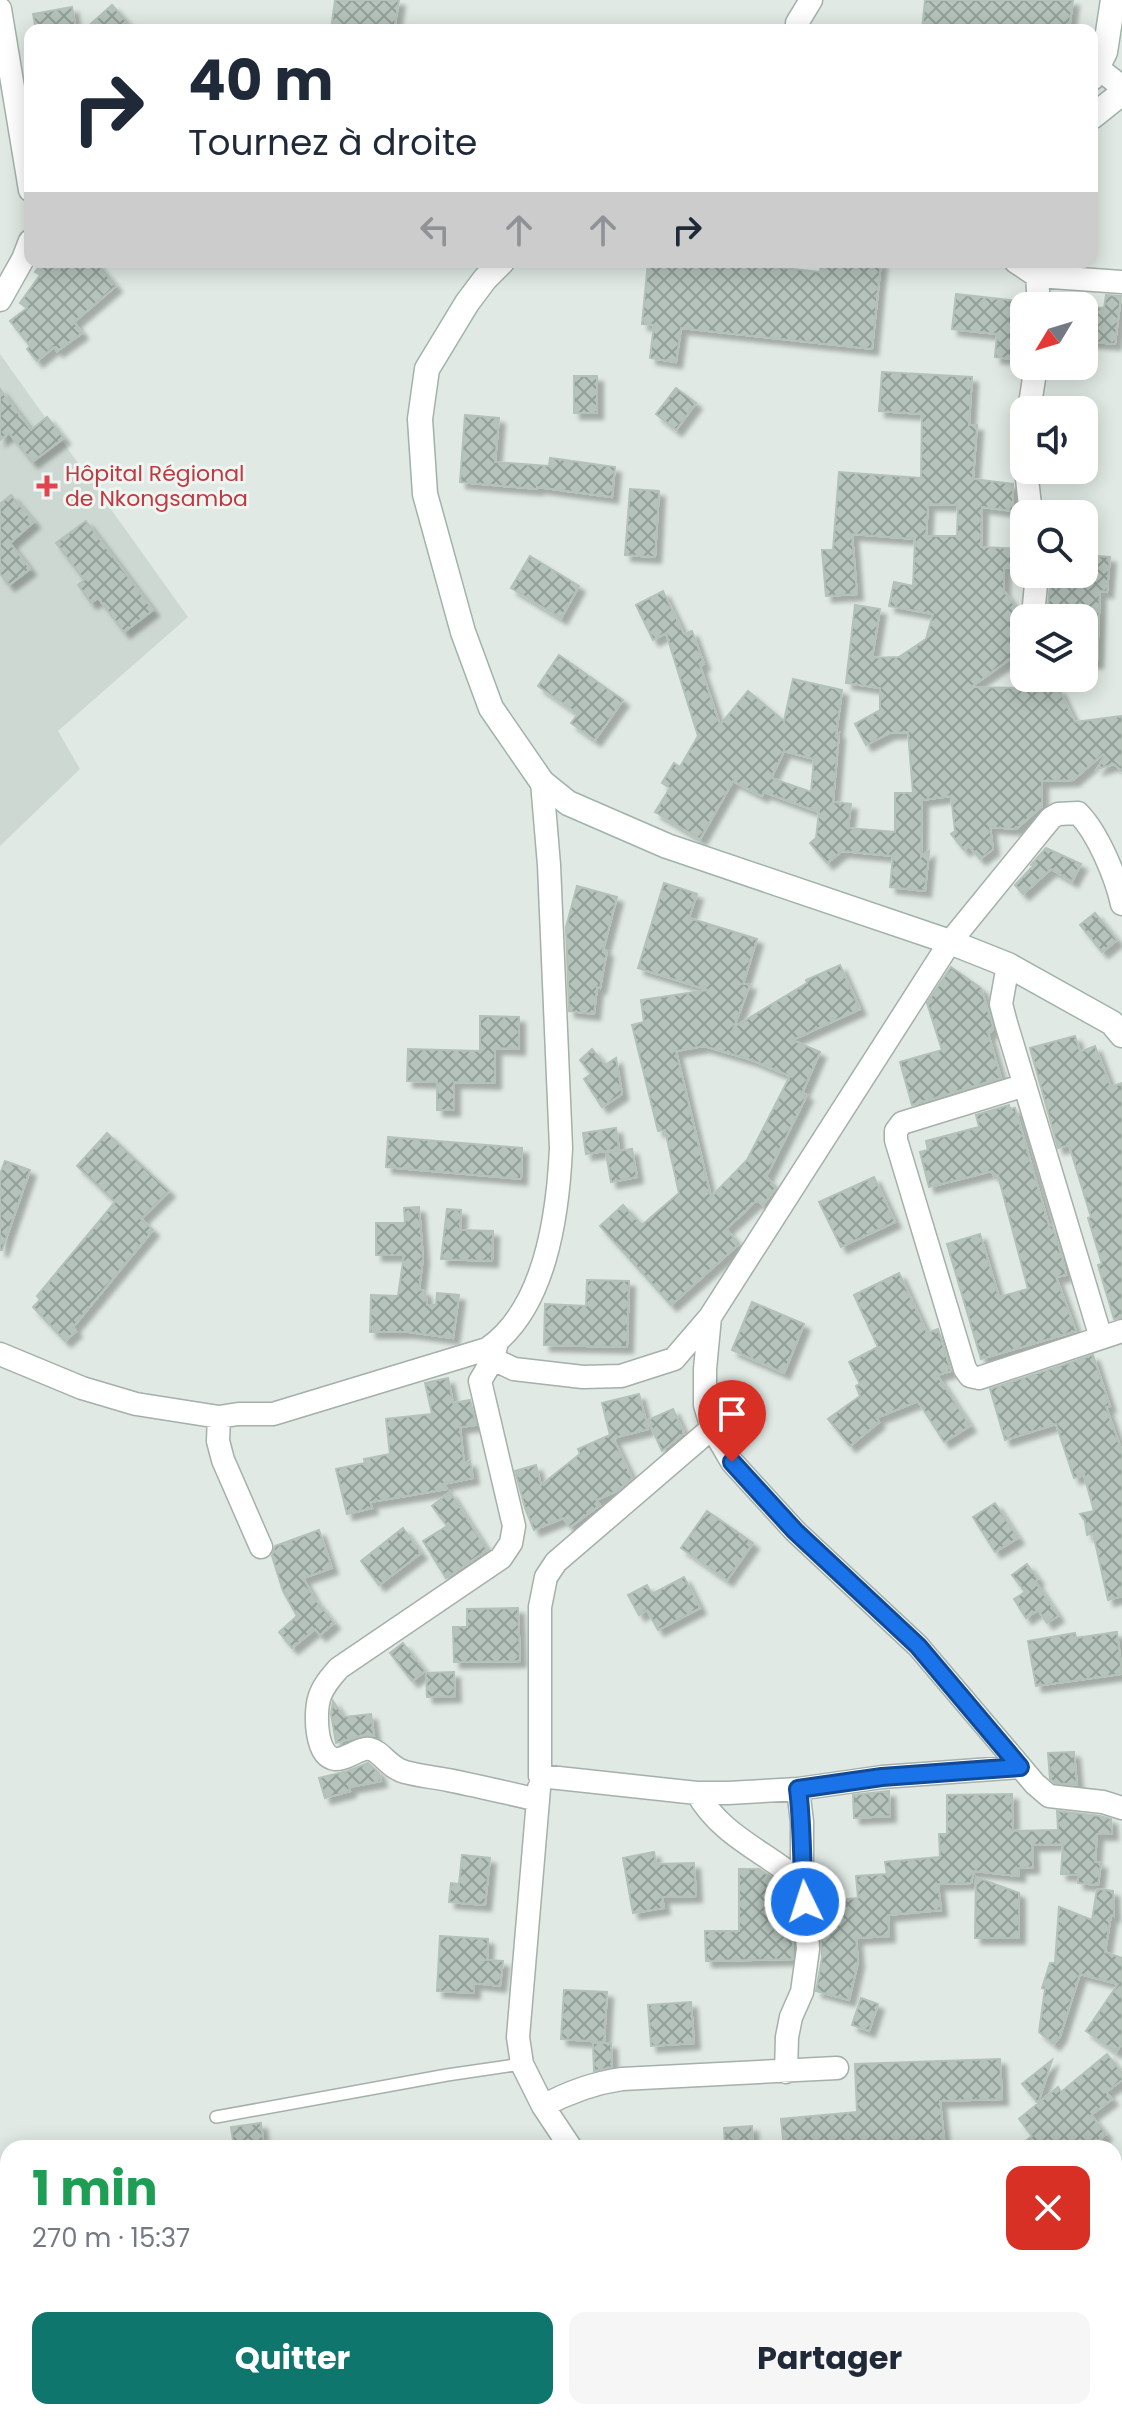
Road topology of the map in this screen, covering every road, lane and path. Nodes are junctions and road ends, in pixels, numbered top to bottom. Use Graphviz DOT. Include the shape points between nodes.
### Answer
graph roads {
  1 [pos="811,0"];
  2 [pos="1113,0"];
  3 [pos="0,9"];
  4 [pos="797,24"];
  5 [pos="1098,67"];
  6 [pos="1098,75"];
  7 [pos="1122,90"];
  8 [pos="1098,112"];
  9 [pos="24,154"];
  10 [pos="24,256"];
  11 [pos="496,268"];
  12 [pos="1025,268"];
  13 [pos="1037,276"];
  14 [pos="1122,282"];
  15 [pos="1038,292"];
  16 [pos="0,300"];
  17 [pos="542,782"];
  18 [pos="1121,897"];
  19 [pos="950,942"];
  20 [pos="1008,965"];
  21 [pos="1119,1025"];
  22 [pos="1025,1085"];
  23 [pos="710,1317"];
  24 [pos="1112,1335"];
  25 [pos="495,1351"];
  26 [pos="0,1354"];
  27 [pos="219,1417"];
  28 [pos="712,1428"];
  29 [pos="261,1547"];
  30 [pos="1020,1767"];
  31 [pos="540,1776"];
  32 [pos="798,1789"];
  33 [pos="697,1793"];
  34 [pos="538,1800"];
  35 [pos="1122,1808"];
  36 [pos="803,1884"];
  37 [pos="522,2064"];
  38 [pos="837,2068"];
  39 [pos="786,2072"];
  40 [pos="543,2106"];
  41 [pos="216,2117"];
  42 [pos="566,2140"];
  1 -- 4 [label="street"];
  2 -- 5 [label="street"];
  3 -- 9 [label="street"];
  6 -- 7 [label="street"];
  7 -- 8 [label="street"];
  10 -- 16 [label="street"];
  11 -- 17 [label="street" via="467,303 427,369 420,419 425,494 463,632 491,708"];
  12 -- 13 [label="street"];
  13 -- 14 [label="street"];
  13 -- 15 [label="street"];
  17 -- 19 [label="street" via="568,803 667,846"];
  17 -- 25 [label="street" via="560,1186 537,1283"];
  18 -- 19 [label="street" via="1087,822 1078,813 1058,814"];
  19 -- 20 [label="street"];
  19 -- 23 [label="street"];
  20 -- 21 [label="street"];
  20 -- 22 [label="street" via="1001,1004"];
  22 -- 24 [label="street"];
  22 -- 24 [label="street" via="902,1123 896,1131 965,1369 979,1378"];
  23 -- 25 [label="street" via="674,1359 621,1376 514,1369"];
  23 -- 28 [label="street" via="705,1405"];
  25 -- 27 [label="street" via="487,1349 273,1414"];
  25 -- 34 [label="street" via="480,1381 514,1526 511,1543 501,1558 339,1668 319,1698 319,1740 330,1757 373,1749 392,1768"];
  26 -- 27 [label="street" via="136,1404"];
  27 -- 29 [label="street" via="223,1460"];
  28 -- 30 [label="street" via="754,1488 918,1646"];
  28 -- 31 [label="street" via="556,1562 546,1577 540,1607"];
  30 -- 32 [label="street"];
  30 -- 35 [label="street" via="1049,1796"];
  31 -- 33 [label="street"];
  31 -- 34 [label="street"];
  32 -- 33 [label="street"];
  32 -- 36 [label="street"];
  33 -- 36 [label="street" via="749,1848"];
  34 -- 37 [label="street" via="518,2037"];
  36 -- 39 [label="street" via="807,1973 787,2037"];
  37 -- 40 [label="street"];
  37 -- 41 [label="lane"];
  38 -- 39 [label="street"];
  39 -- 40 [label="street" via="597,2082"];
  40 -- 42 [label="street"];
}
